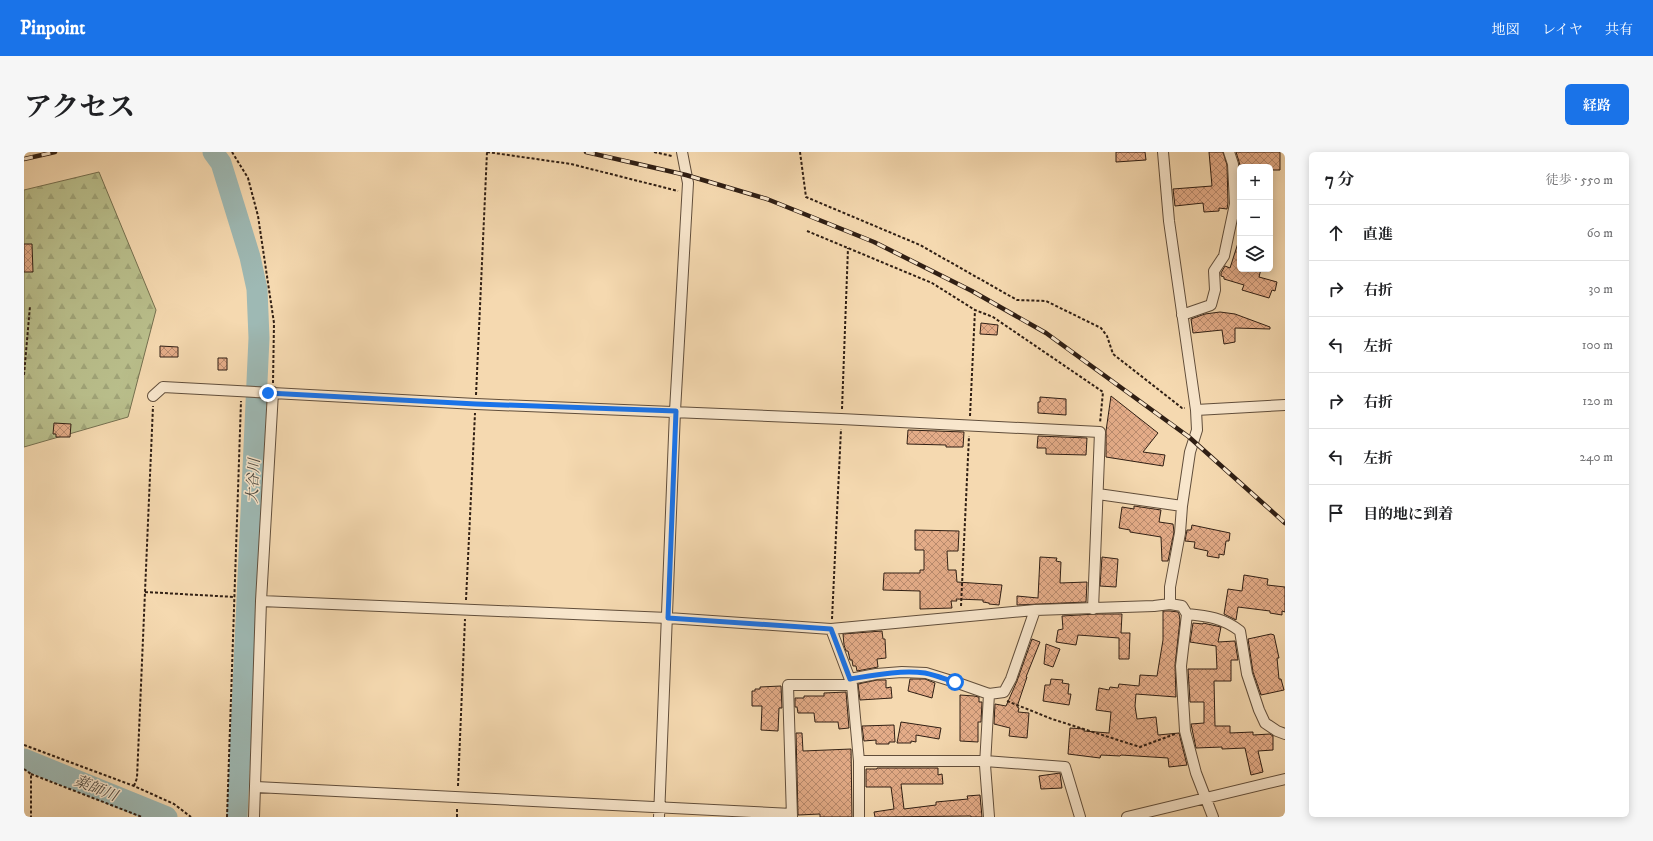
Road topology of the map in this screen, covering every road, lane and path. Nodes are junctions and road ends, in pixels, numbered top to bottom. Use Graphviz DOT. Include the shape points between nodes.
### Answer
graph roads {
  1 [pos="232,152"];
  2 [pos="486,152"];
  3 [pos="654,152"];
  4 [pos="800,152"];
  5 [pos="1162,152"];
  6 [pos="1229,152"];
  7 [pos="682,155"];
  8 [pos="686,194"];
  9 [pos="807,231"];
  10 [pos="848,248"];
  11 [pos="30,306"];
  12 [pos="975,310"];
  13 [pos="1182,315"];
  14 [pos="24,375"];
  15 [pos="244,392"];
  16 [pos="270,392"];
  17 [pos="154,396"];
  18 [pos="476,404"];
  19 [pos="1285,405"];
  20 [pos="1196,410"];
  21 [pos="676,411"];
  22 [pos="841,419"];
  23 [pos="1098,494"];
  24 [pos="1182,506"];
  25 [pos="145,592"];
  26 [pos="235,596"];
  27 [pos="261,600"];
  28 [pos="1170,604"];
  29 [pos="1093,609"];
  30 [pos="465,610"];
  31 [pos="1035,610"];
  32 [pos="1187,614"];
  33 [pos="668,618"];
  34 [pos="831,629"];
  35 [pos="851,682"];
  36 [pos="989,694"];
  37 [pos="1185,730"];
  38 [pos="1285,734"];
  39 [pos="24,745"];
  40 [pos="859,761"];
  41 [pos="985,761"];
  42 [pos="24,769"];
  43 [pos="31,774"];
  44 [pos="1285,779"];
  45 [pos="134,786"];
  46 [pos="256,787"];
  47 [pos="458,797"];
  48 [pos="1206,798"];
  49 [pos="660,806"];
  50 [pos="792,815"];
  51 [pos="31,817"];
  52 [pos="142,817"];
  53 [pos="191,817"];
  54 [pos="227,817"];
  55 [pos="254,817"];
  56 [pos="457,817"];
  57 [pos="659,817"];
  58 [pos="858,817"];
  59 [pos="989,817"];
  60 [pos="1080,817"];
  61 [pos="1126,817"];
  62 [pos="1213,817"];
  1 -- 16 [label="path" via="248,178 258,216 267,269 274,323"];
  2 -- 8 [label="path" via="571,164"];
  2 -- 18 [label="path"];
  3 -- 7 [label="path"];
  4 -- 20 [label="path" via="806,198 920,245 1017,300 1046,301 1100,328 1107,336 1113,354 1182,408"];
  5 -- 13 [label="street"];
  6 -- 13 [label="street" via="1233,164 1234,204 1224,256 1214,271 1215,290 1211,305"];
  7 -- 8 [label="street" via="688,183"];
  8 -- 21 [label="street"];
  9 -- 10 [label="path"];
  10 -- 12 [label="path" via="932,283"];
  10 -- 22 [label="path"];
  11 -- 14 [label="path"];
  13 -- 20 [label="street"];
  15 -- 16 [label="street"];
  15 -- 17 [label="street" via="163,387"];
  15 -- 26 [label="path"];
  16 -- 18 [label="street"];
  16 -- 27 [label="street"];
  17 -- 25 [label="path"];
  18 -- 21 [label="street"];
  18 -- 30 [label="path"];
  19 -- 20 [label="street"];
  20 -- 24 [label="street" via="1197,430 1190,452"];
  21 -- 22 [label="street"];
  21 -- 33 [label="street"];
  22 -- 23 [label="street" via="1100,432"];
  22 -- 34 [label="path"];
  23 -- 24 [label="street"];
  23 -- 29 [label="street"];
  24 -- 28 [label="street" via="1180,534 1170,587"];
  25 -- 26 [label="path"];
  25 -- 45 [label="path" via="137,778"];
  26 -- 54 [label="path"];
  27 -- 30 [label="street"];
  27 -- 46 [label="street"];
  28 -- 29 [label="street"];
  28 -- 32 [label="street" via="1182,606"];
  29 -- 31 [label="street"];
  30 -- 33 [label="street"];
  30 -- 47 [label="path"];
  31 -- 34 [label="street"];
  31 -- 36 [label="street" via="1011,680 1004,692"];
  32 -- 37 [label="street" via="1181,666"];
  32 -- 38 [label="street" via="1228,622 1240,631 1247,674 1264,723"];
  33 -- 34 [label="street"];
  33 -- 49 [label="street"];
  34 -- 35 [label="street"];
  35 -- 36 [label="street" via="876,674 926,673"];
  35 -- 40 [label="street"];
  35 -- 50 [label="street" via="788,685"];
  36 -- 37 [label="path" via="1052,719 1140,747"];
  36 -- 41 [label="street"];
  37 -- 48 [label="street" via="1196,773"];
  39 -- 45 [label="path"];
  40 -- 41 [label="street"];
  40 -- 58 [label="street"];
  41 -- 59 [label="street"];
  41 -- 60 [label="street" via="1065,767"];
  42 -- 43 [label="path"];
  43 -- 51 [label="path"];
  43 -- 52 [label="path"];
  44 -- 48 [label="street"];
  45 -- 53 [label="path" via="174,804"];
  46 -- 47 [label="street"];
  46 -- 55 [label="street"];
  47 -- 49 [label="street"];
  47 -- 56 [label="path"];
  48 -- 61 [label="street"];
  48 -- 62 [label="street"];
  49 -- 50 [label="street"];
  49 -- 57 [label="street"];
}
